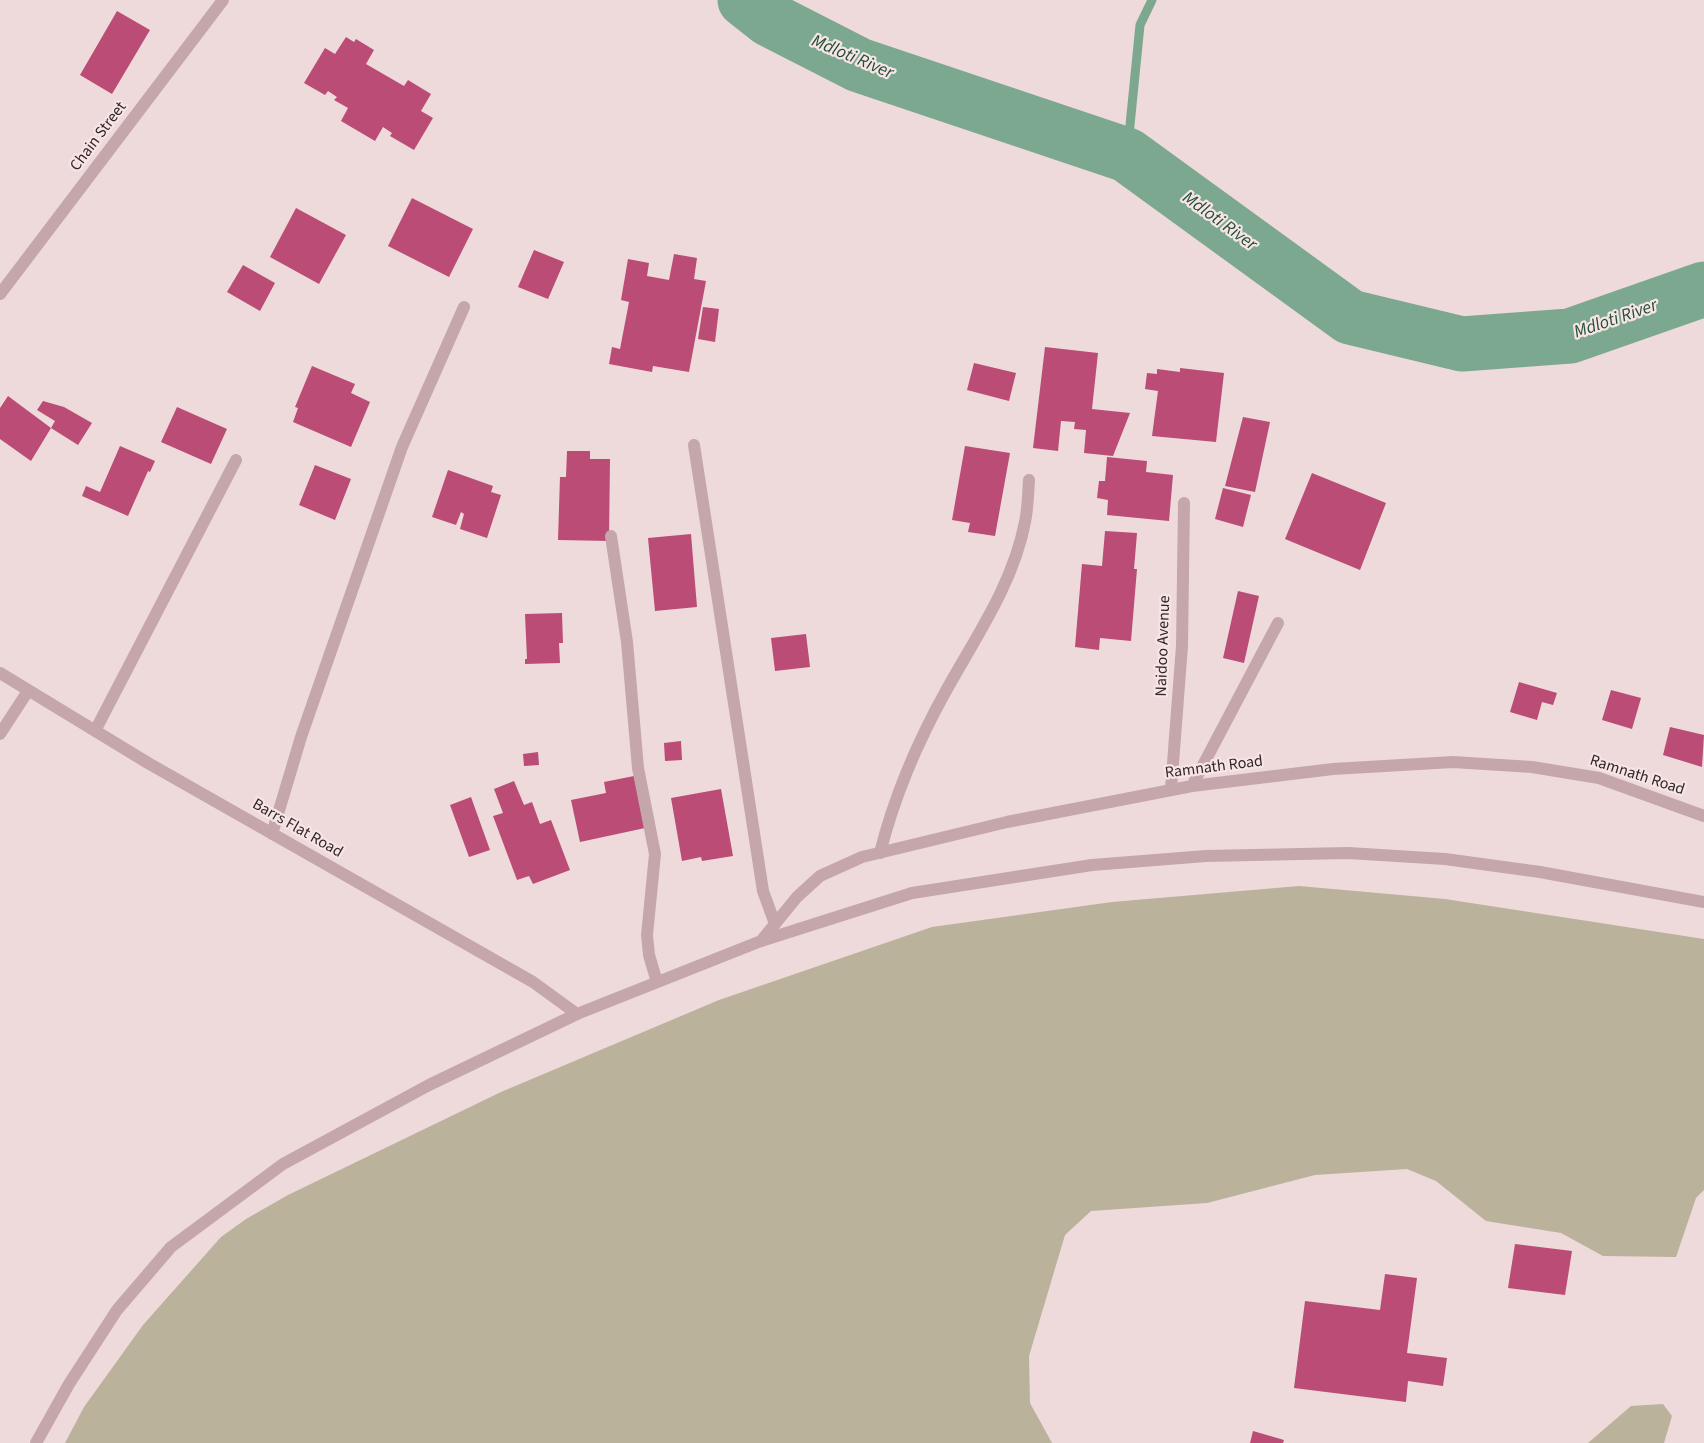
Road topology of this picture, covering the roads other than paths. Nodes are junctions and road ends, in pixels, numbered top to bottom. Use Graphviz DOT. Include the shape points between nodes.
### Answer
graph roads {
  1 [pos="223,0"];
  2 [pos="0,294"];
  3 [pos="464,307"];
  4 [pos="694,445"];
  5 [pos="236,460"];
  6 [pos="1030,480"];
  7 [pos="1184,503"];
  8 [pos="611,536"];
  9 [pos="1278,623"];
  10 [pos="0,673"];
  11 [pos="28,691"];
  12 [pos="95,731"];
  13 [pos="0,734"];
  14 [pos="1192,786"];
  15 [pos="1171,789"];
  16 [pos="1704,816"];
  17 [pos="272,834"];
  18 [pos="880,853"];
  19 [pos="1704,902"];
  20 [pos="775,924"];
  21 [pos="761,941"];
  22 [pos="657,982"];
  23 [pos="577,1014"];
  24 [pos="36,1443"];
  1 -- 2 [label="street, Chain Street"];
  3 -- 17 [label="street" via="398,456 301,736"];
  4 -- 20 [label="street" via="763,891"];
  5 -- 12 [label="street"];
  6 -- 18 [label="street" via="1026,522 1009,574 983,628 946,689 887,824"];
  7 -- 15 [label="street, Naidoo Avenue" via="1181,655"];
  8 -- 22 [label="street" via="627,642 638,768 655,854 647,934"];
  9 -- 14 [label="street"];
  10 -- 11 [label="street, Barrs Flat Road"];
  11 -- 12 [label="street, Barrs Flat Road"];
  11 -- 13 [label="street"];
  12 -- 17 [label="street, Barrs Flat Road"];
  14 -- 15 [label="street, Ramnath Road"];
  14 -- 16 [label="street, Ramnath Road" via="1333,770 1452,762 1532,767 1600,778"];
  15 -- 18 [label="street, Ramnath Road" via="1007,822"];
  17 -- 23 [label="street, Barrs Flat Road" via="533,982"];
  18 -- 20 [label="street, Ramnath Road" via="862,857 820,876"];
  19 -- 21 [label="street" via="1540,872 1445,859 1348,853 1206,856 1092,865 912,893"];
  20 -- 21 [label="street, Ramnath Road"];
  21 -- 22 [label="street"];
  22 -- 23 [label="street"];
  23 -- 24 [label="street" via="429,1085 283,1164 171,1248 117,1310 69,1384"];
}
